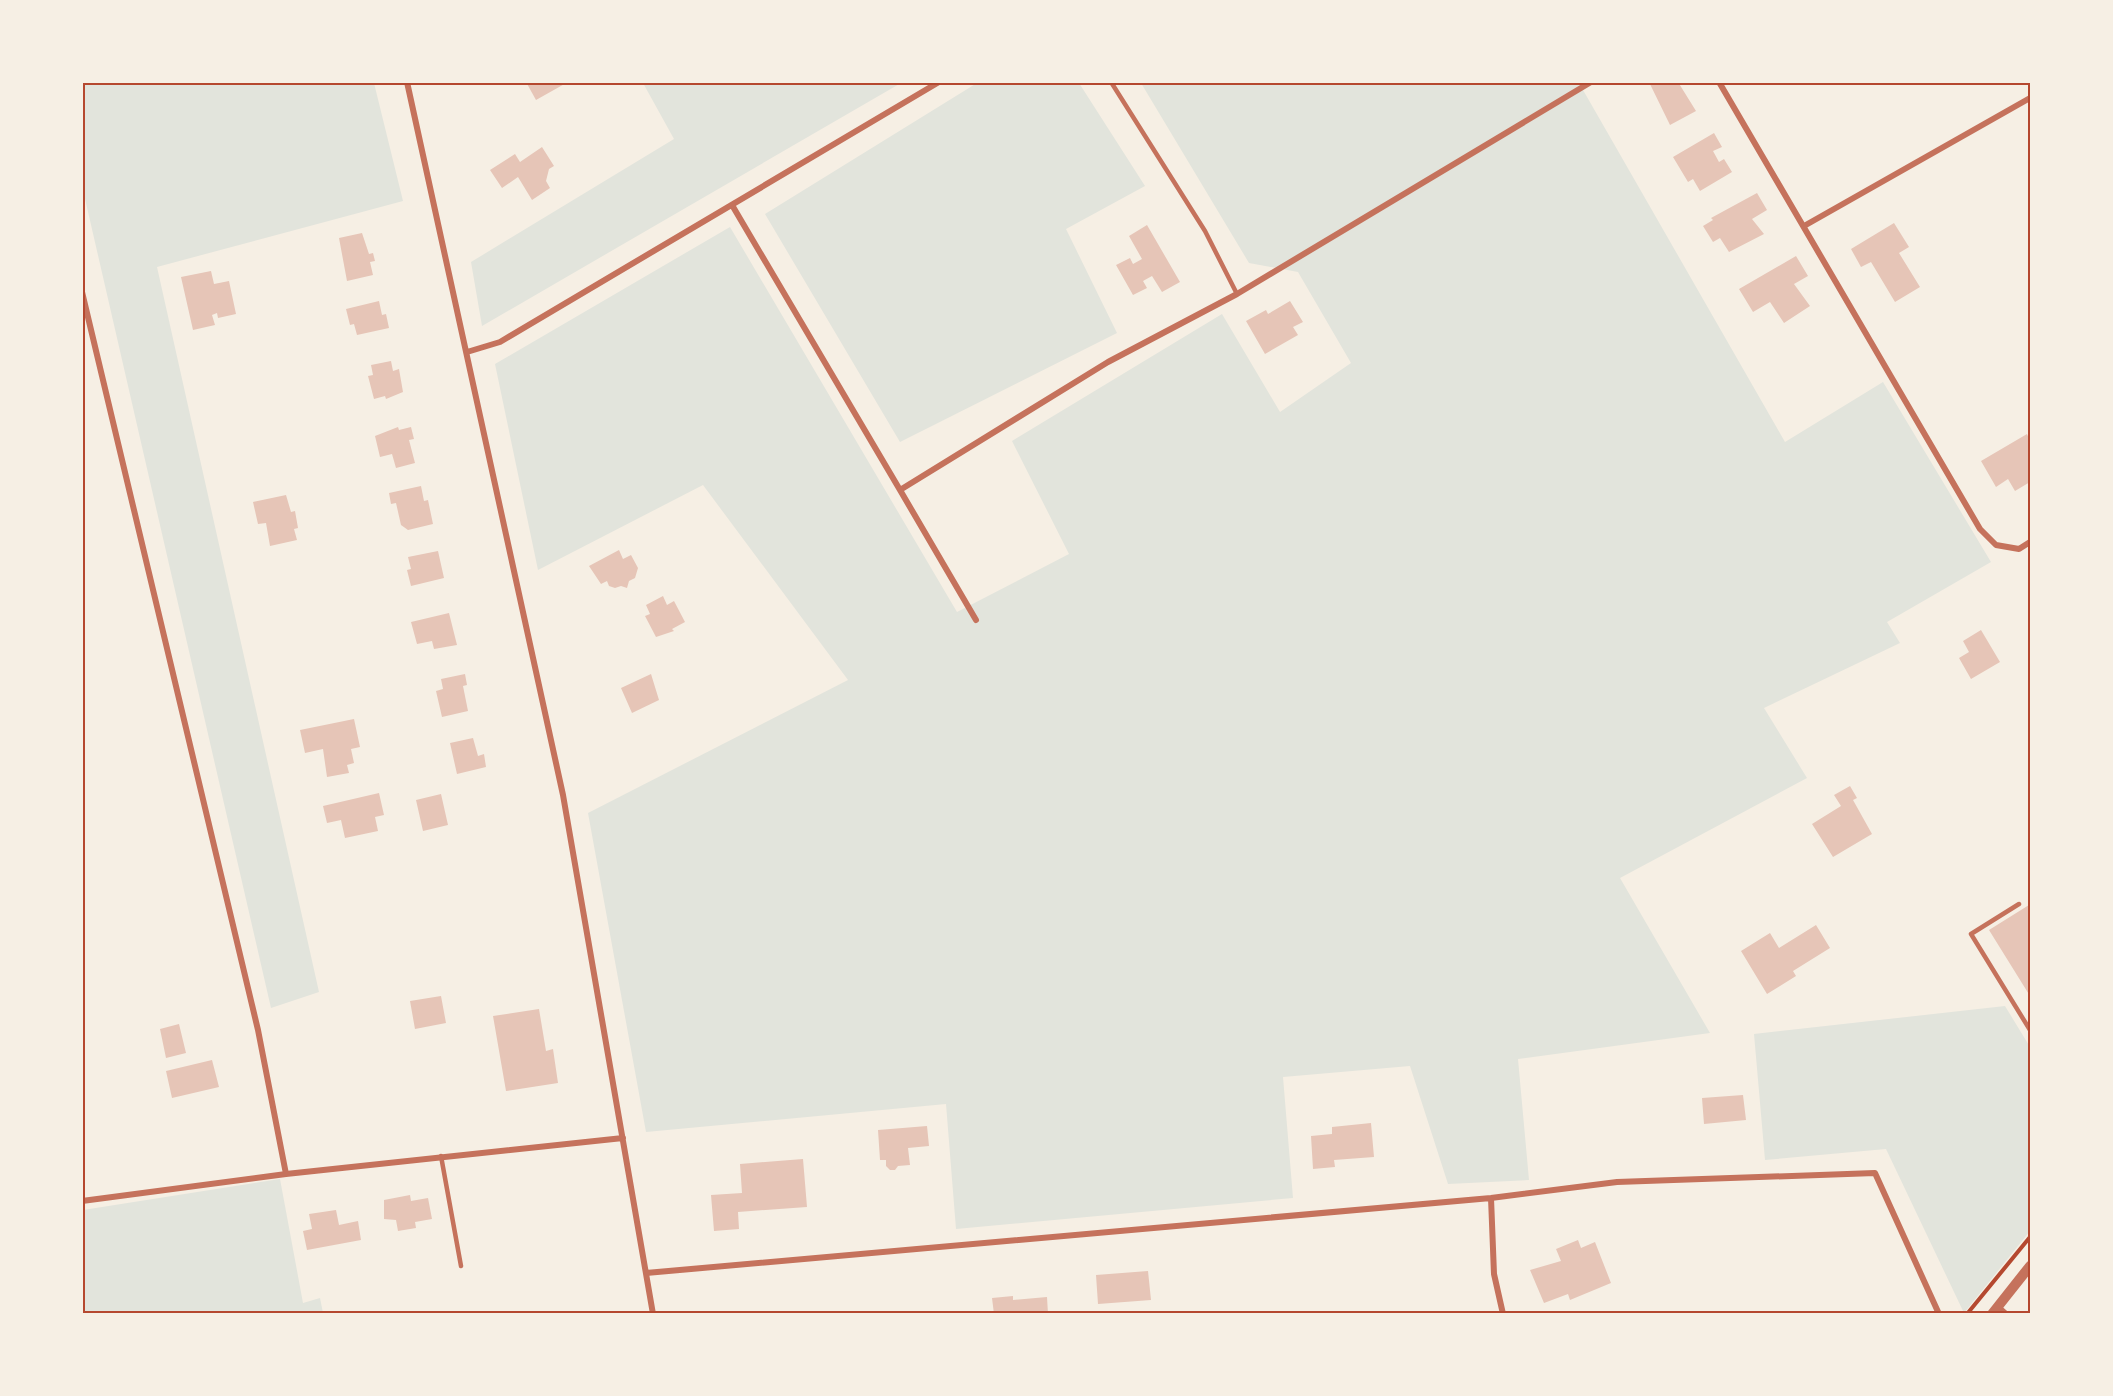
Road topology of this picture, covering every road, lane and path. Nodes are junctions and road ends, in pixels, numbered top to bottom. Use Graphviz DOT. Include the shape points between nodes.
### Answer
graph roads {
  1 [pos="406,82"];
  2 [pos="939,82"];
  3 [pos="1112,82"];
  4 [pos="1591,82"];
  5 [pos="1719,82"];
  6 [pos="2031,98"];
  7 [pos="732,206"];
  8 [pos="1804,226"];
  9 [pos="82,292"];
  10 [pos="1237,294"];
  11 [pos="467,352"];
  12 [pos="900,490"];
  13 [pos="2031,542"];
  14 [pos="976,620"];
  15 [pos="2019,904"];
  16 [pos="2031,1030"];
  17 [pos="623,1138"];
  18 [pos="441,1156"];
  19 [pos="286,1174"];
  20 [pos="1491,1198"];
  21 [pos="82,1201"];
  22 [pos="2031,1237"];
  23 [pos="461,1266"];
  24 [pos="2031,1266"];
  25 [pos="646,1273"];
  26 [pos="1998,1311"];
  27 [pos="653,1314"];
  28 [pos="1503,1314"];
  29 [pos="1939,1314"];
  30 [pos="1967,1314"];
  1 -- 11 [label="street"];
  2 -- 7 [label="street"];
  3 -- 10 [label="lane" via="1205,231"];
  4 -- 10 [label="street"];
  5 -- 8 [label="street"];
  6 -- 8 [label="street"];
  7 -- 11 [label="street" via="500,342"];
  7 -- 12 [label="street"];
  8 -- 13 [label="street" via="1980,529 1996,545 2019,549"];
  9 -- 19 [label="street" via="258,1030"];
  10 -- 12 [label="street" via="1107,362"];
  11 -- 17 [label="street" via="563,795"];
  12 -- 14 [label="street"];
  15 -- 16 [label="lane" via="1971,934"];
  17 -- 18 [label="street"];
  17 -- 25 [label="street"];
  18 -- 19 [label="street"];
  18 -- 23 [label="lane"];
  19 -- 21 [label="street"];
  20 -- 25 [label="street"];
  20 -- 28 [label="street" via="1494,1275"];
  20 -- 29 [label="street" via="1617,1182 1875,1173"];
  22 -- 30 [label="path"];
  24 -- 26 [label="street"];
  25 -- 27 [label="street"];
}
